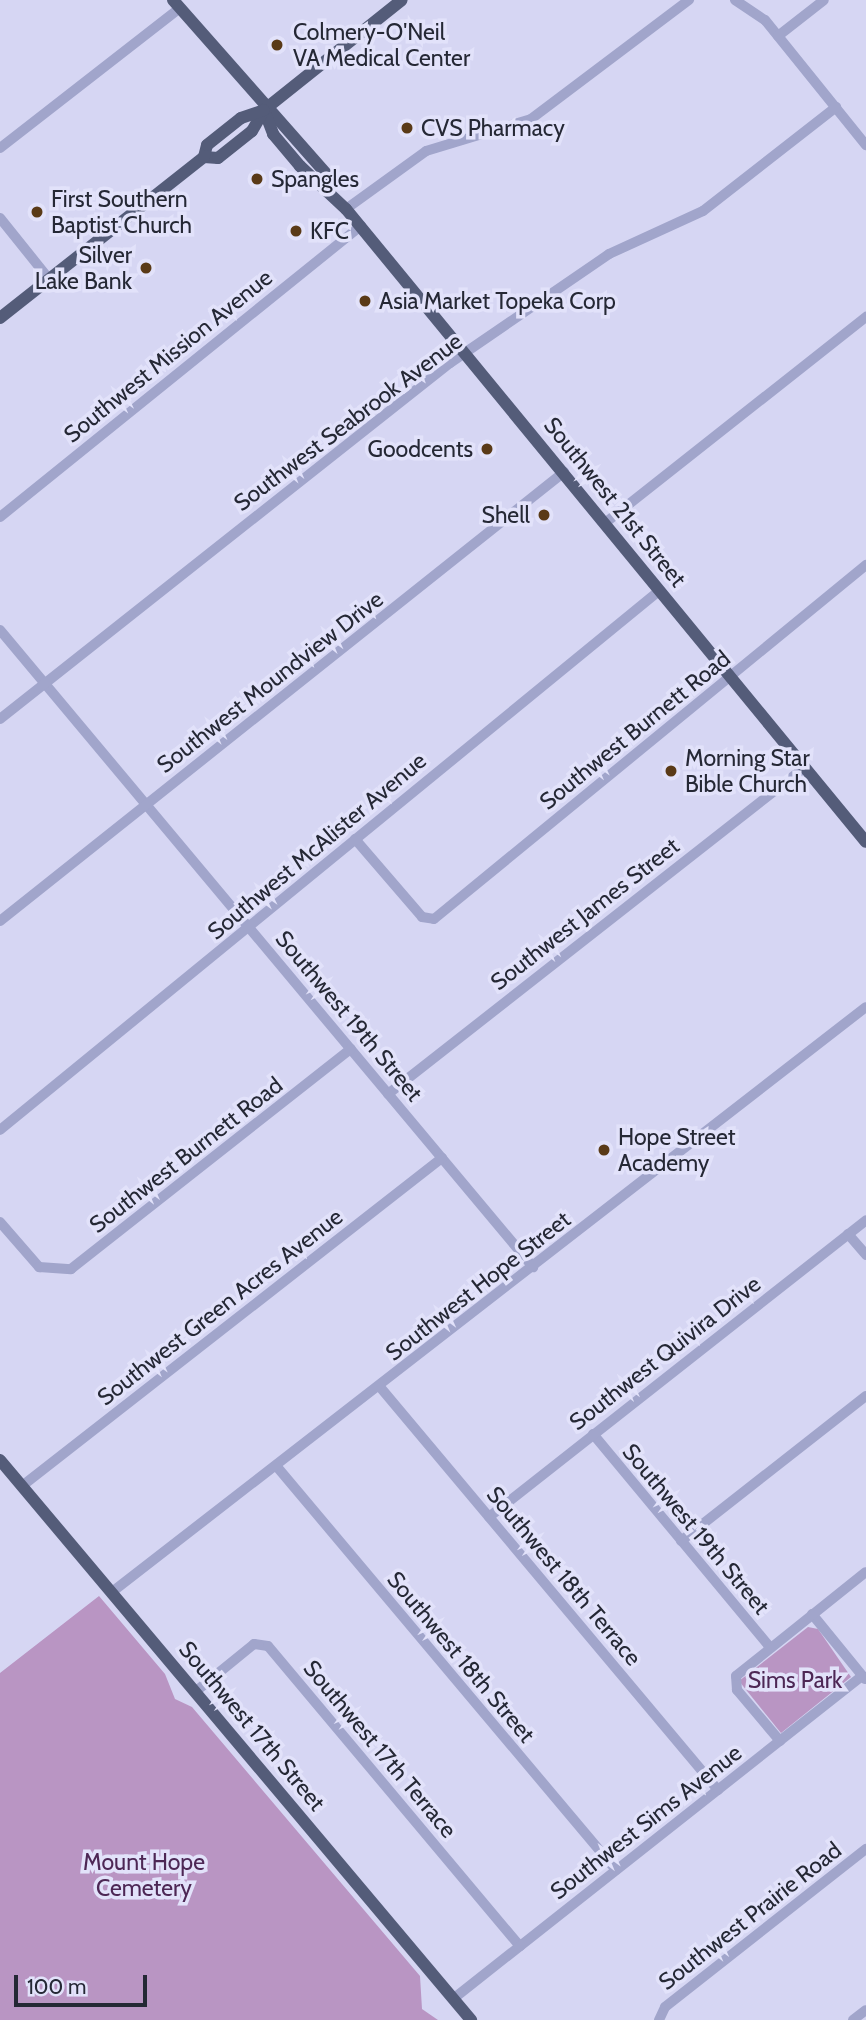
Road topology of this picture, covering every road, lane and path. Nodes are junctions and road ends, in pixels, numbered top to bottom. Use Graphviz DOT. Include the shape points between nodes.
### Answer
graph roads {
  1 [pos="402,0"];
  2 [pos="689,0"];
  3 [pos="735,0"];
  4 [pos="824,0"];
  5 [pos="176,4"];
  6 [pos="778,36"];
  7 [pos="836,107"];
  8 [pos="264,110"];
  9 [pos="866,145"];
  10 [pos="0,149"];
  11 [pos="346,209"];
  12 [pos="0,218"];
  13 [pos="360,226"];
  14 [pos="49,279"];
  15 [pos="866,317"];
  16 [pos="0,318"];
  17 [pos="466,353"];
  18 [pos="564,472"];
  19 [pos="0,516"];
  20 [pos="605,523"];
  21 [pos="866,565"];
  22 [pos="659,591"];
  23 [pos="0,630"];
  24 [pos="732,676"];
  25 [pos="45,683"];
  26 [pos="0,719"];
  27 [pos="806,766"];
  28 [pos="146,805"];
  29 [pos="355,839"];
  30 [pos="866,842"];
  31 [pos="0,921"];
  32 [pos="249,928"];
  33 [pos="866,1007"];
  34 [pos="351,1049"];
  35 [pos="388,1094"];
  36 [pos="0,1130"];
  37 [pos="442,1158"];
  38 [pos="866,1220"];
  39 [pos="0,1222"];
  40 [pos="848,1234"];
  41 [pos="866,1255"];
  42 [pos="533,1267"];
  43 [pos="380,1387"];
  44 [pos="866,1396"];
  45 [pos="593,1434"];
  46 [pos="0,1460"];
  47 [pos="278,1468"];
  48 [pos="22,1486"];
  49 [pos="489,1517"];
  50 [pos="681,1541"];
  51 [pos="866,1572"];
  52 [pos="112,1592"];
  53 [pos="812,1614"];
  54 [pos="770,1647"];
  55 [pos="864,1678"];
  56 [pos="195,1692"];
  57 [pos="780,1741"];
  58 [pos="718,1790"];
  59 [pos="866,1849"];
  60 [pos="616,1870"];
  61 [pos="520,1946"];
  62 [pos="453,1999"];
  63 [pos="866,2010"];
  64 [pos="660,2017"];
  65 [pos="471,2020"];
  66 [pos="853,2020"];
  1 -- 8 [label="main road"];
  2 -- 11 [label="street" via="531,119 426,151"];
  3 -- 6 [label="street"];
  4 -- 6 [label="street"];
  5 -- 8 [label="main road, Southwest 21st Street"];
  5 -- 10 [label="street"];
  6 -- 7 [label="street"];
  7 -- 9 [label="street"];
  7 -- 17 [label="street, Southwest Seabrook Avenue" via="711,205 609,254"];
  8 -- 11 [label="main road, Southwest 21st Street" via="273,134 317,187 329,191"];
  8 -- 14 [label="main road" via="252,131 218,158 204,158"];
  11 -- 13 [label="main road, Southwest 21st Street"];
  12 -- 14 [label="street"];
  13 -- 17 [label="main road, Southwest 21st Street"];
  13 -- 19 [label="street, Southwest Mission Avenue"];
  14 -- 16 [label="main road"];
  15 -- 20 [label="street"];
  17 -- 18 [label="main road, Southwest 21st Street"];
  17 -- 25 [label="street, Southwest Seabrook Avenue"];
  18 -- 20 [label="main road, Southwest 21st Street"];
  18 -- 28 [label="street, Southwest Moundview Drive"];
  20 -- 22 [label="main road, Southwest 21st Street"];
  21 -- 24 [label="street, Southwest Burnett Road"];
  22 -- 24 [label="main road, Southwest 21st Street"];
  22 -- 29 [label="street, Southwest McAlister Avenue"];
  23 -- 25 [label="street, Southwest 19th Street"];
  24 -- 27 [label="main road, Southwest 21st Street"];
  24 -- 29 [label="street, Southwest Burnett Road" via="426,920"];
  25 -- 26 [label="street, Southwest Seabrook Avenue"];
  25 -- 28 [label="street, Southwest 19th Street"];
  27 -- 30 [label="main road, Southwest 21st Street"];
  27 -- 35 [label="street, Southwest James Street"];
  28 -- 31 [label="street, Southwest Moundview Drive"];
  28 -- 32 [label="street, Southwest 19th Street"];
  29 -- 32 [label="street, Southwest McAlister Avenue"];
  32 -- 34 [label="street, Southwest 19th Street"];
  32 -- 36 [label="street, Southwest McAlister Avenue"];
  33 -- 42 [label="street, Southwest Hope Street"];
  34 -- 35 [label="street, Southwest 19th Street"];
  34 -- 39 [label="street, Southwest Burnett Road" via="71,1269 39,1267"];
  35 -- 37 [label="street, Southwest 19th Street"];
  37 -- 42 [label="street, Southwest 19th Street"];
  37 -- 48 [label="street, Southwest Green Acres Avenue"];
  38 -- 40 [label="street, Southwest Quivira Drive"];
  40 -- 41 [label="street"];
  40 -- 45 [label="street, Southwest Quivira Drive"];
  42 -- 43 [label="street, Southwest Hope Street"];
  43 -- 47 [label="street, Southwest Hope Street"];
  43 -- 49 [label="street, Southwest 18th Terrace"];
  44 -- 50 [label="street"];
  45 -- 49 [label="street, Southwest Quivira Drive"];
  45 -- 50 [label="street, Southwest 19th Street"];
  46 -- 48 [label="main road, Southwest 17th Street"];
  47 -- 52 [label="street, Southwest Hope Street"];
  47 -- 60 [label="street, Southwest 18th Street"];
  48 -- 52 [label="main road, Southwest 17th Street"];
  49 -- 58 [label="street, Southwest 18th Terrace"];
  50 -- 54 [label="street, Southwest 19th Street"];
  51 -- 53 [label="street"];
  52 -- 56 [label="main road, Southwest 17th Street"];
  53 -- 54 [label="street"];
  53 -- 55 [label="street"];
  54 -- 57 [label="street" via="736,1676 735,1685"];
  55 -- 57 [label="street, Southwest Sims Avenue"];
  56 -- 61 [label="street, Southwest 17th Terrace" via="254,1644 268,1646"];
  56 -- 62 [label="main road, Southwest 17th Street"];
  57 -- 58 [label="street, Southwest Sims Avenue"];
  58 -- 60 [label="street, Southwest Sims Avenue"];
  59 -- 64 [label="street, Southwest Prairie Road"];
  60 -- 61 [label="street, Southwest Sims Avenue"];
  61 -- 62 [label="street, Southwest Sims Avenue"];
  62 -- 65 [label="main road, Southwest 17th Street"];
  63 -- 66 [label="street"];
}
